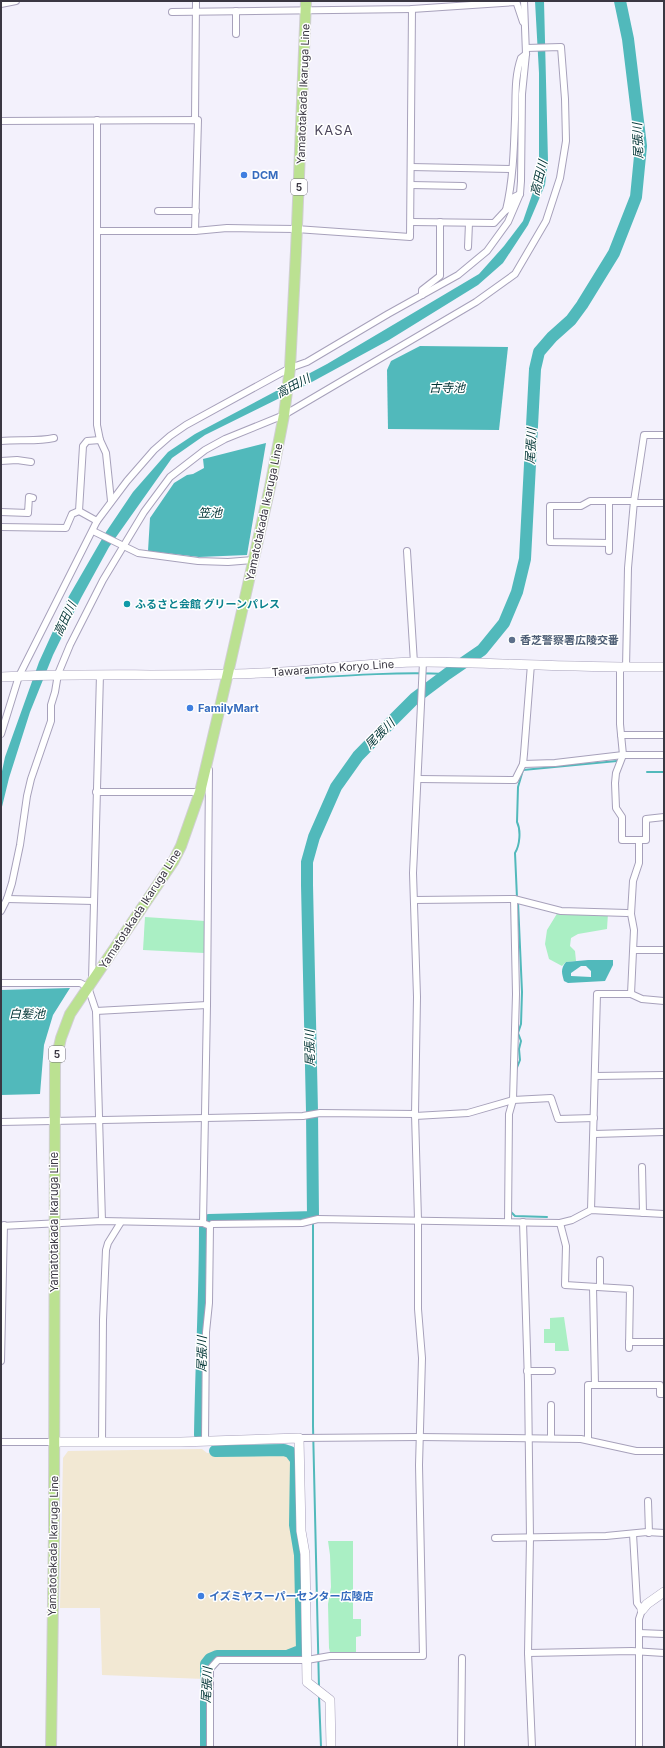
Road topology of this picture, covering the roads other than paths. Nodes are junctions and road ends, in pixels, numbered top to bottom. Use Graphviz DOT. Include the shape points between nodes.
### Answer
graph roads {
  1 [pos="16,1"];
  2 [pos="196,1"];
  3 [pos="524,1"];
  4 [pos="516,2"];
  5 [pos="1,4"];
  6 [pos="306,5"];
  7 [pos="412,10"];
  8 [pos="236,11"];
  9 [pos="172,12"];
  10 [pos="196,12"];
  11 [pos="526,27"];
  12 [pos="236,34"];
  13 [pos="528,50"];
  14 [pos="97,120"];
  15 [pos="195,120"];
  16 [pos="1,121"];
  17 [pos="411,167"];
  18 [pos="512,169"];
  19 [pos="411,185"];
  20 [pos="463,186"];
  21 [pos="520,194"];
  22 [pos="506,210"];
  23 [pos="158,211"];
  24 [pos="196,211"];
  25 [pos="412,222"];
  26 [pos="440,222"];
  27 [pos="469,223"];
  28 [pos="296,229"];
  29 [pos="97,231"];
  30 [pos="195,231"];
  31 [pos="468,247"];
  32 [pos="422,295"];
  33 [pos="289,370"];
  34 [pos="285,412"];
  35 [pos="664,435"];
  36 [pos="54,438"];
  37 [pos="100,440"];
  38 [pos="1,441"];
  39 [pos="1,461"];
  40 [pos="31,462"];
  41 [pos="33,498"];
  42 [pos="111,501"];
  43 [pos="609,501"];
  44 [pos="634,502"];
  45 [pos="664,503"];
  46 [pos="79,511"];
  47 [pos="1,512"];
  48 [pos="97,522"];
  49 [pos="1,527"];
  50 [pos="92,531"];
  51 [pos="609,543"];
  52 [pos="122,545"];
  53 [pos="408,551"];
  54 [pos="609,551"];
  55 [pos="253,560"];
  56 [pos="531,664"];
  57 [pos="664,667"];
  58 [pos="420,668"];
  59 [pos="623,668"];
  60 [pos="228,673"];
  61 [pos="56,674"];
  62 [pos="100,674"];
  63 [pos="21,676"];
  64 [pos="1,677"];
  65 [pos="1,734"];
  66 [pos="621,734"];
  67 [pos="664,734"];
  68 [pos="623,755"];
  69 [pos="664,755"];
  70 [pos="208,756"];
  71 [pos="523,764"];
  72 [pos="418,779"];
  73 [pos="96,792"];
  74 [pos="200,792"];
  75 [pos="664,817"];
  76 [pos="639,840"];
  77 [pos="7,899"];
  78 [pos="514,899"];
  79 [pos="414,900"];
  80 [pos="94,901"];
  81 [pos="1,911"];
  82 [pos="628,913"];
  83 [pos="634,950"];
  84 [pos="664,950"];
  85 [pos="1,983"];
  86 [pos="90,984"];
  87 [pos="631,994"];
  88 [pos="664,1001"];
  89 [pos="207,1005"];
  90 [pos="96,1011"];
  91 [pos="664,1075"];
  92 [pos="595,1076"];
  93 [pos="513,1100"];
  94 [pos="415,1115"];
  95 [pos="206,1118"];
  96 [pos="594,1118"];
  97 [pos="99,1120"];
  98 [pos="54,1121"];
  99 [pos="1,1122"];
  100 [pos="664,1132"];
  101 [pos="594,1134"];
  102 [pos="642,1167"];
  103 [pos="591,1210"];
  104 [pos="643,1213"];
  105 [pos="664,1214"];
  106 [pos="418,1220"];
  107 [pos="102,1221"];
  108 [pos="121,1222"];
  109 [pos="508,1222"];
  110 [pos="523,1222"];
  111 [pos="54,1223"];
  112 [pos="560,1223"];
  113 [pos="207,1225"];
  114 [pos="2,1226"];
  115 [pos="600,1260"];
  116 [pos="593,1287"];
  117 [pos="600,1287"];
  118 [pos="2,1323"];
  119 [pos="664,1342"];
  120 [pos="1,1361"];
  121 [pos="527,1371"];
  122 [pos="552,1371"];
  123 [pos="595,1385"];
  124 [pos="664,1394"];
  125 [pos="551,1405"];
  126 [pos="419,1437"];
  127 [pos="304,1438"];
  128 [pos="528,1438"];
  129 [pos="551,1438"];
  130 [pos="204,1440"];
  131 [pos="588,1440"];
  132 [pos="1,1442"];
  133 [pos="53,1442"];
  134 [pos="102,1442"];
  135 [pos="664,1451"];
  136 [pos="648,1501"];
  137 [pos="649,1533"];
  138 [pos="664,1533"];
  139 [pos="633,1534"];
  140 [pos="495,1538"];
  141 [pos="530,1538"];
  142 [pos="664,1592"];
  143 [pos="642,1610"];
  144 [pos="638,1633"];
  145 [pos="664,1634"];
  146 [pos="638,1652"];
  147 [pos="528,1653"];
  148 [pos="664,1653"];
  149 [pos="462,1658"];
  150 [pos="309,1660"];
  151 [pos="51,1747"];
  152 [pos="210,1747"];
  153 [pos="330,1747"];
  154 [pos="461,1747"];
  155 [pos="532,1747"];
  156 [pos="639,1747"];
  1 -- 5 [label="street"];
  2 -- 10 [label="street"];
  3 -- 11 [label="street"];
  4 -- 7 [label="street"];
  4 -- 11 [label="street"];
  6 -- 7 [label="street"];
  6 -- 8 [label="street"];
  6 -- 28 [label="main road, Yamatotakada Ikaruga Line / 5"];
  7 -- 17 [label="street"];
  8 -- 10 [label="street"];
  8 -- 12 [label="street"];
  9 -- 10 [label="street"];
  10 -- 15 [label="street"];
  11 -- 13 [label="street"];
  13 -- 18 [label="street" via="521,58 516,77"];
  13 -- 21 [label="street" via="522,94"];
  13 -- 34 [label="street" via="561,47 566,141 560,178 546,221 515,274 476,302"];
  14 -- 15 [label="street"];
  14 -- 16 [label="street"];
  14 -- 29 [label="street"];
  15 -- 24 [label="street" via="198,120"];
  17 -- 18 [label="street"];
  17 -- 19 [label="street"];
  18 -- 22 [label="street"];
  19 -- 20 [label="street"];
  19 -- 25 [label="street"];
  21 -- 22 [label="street" via="514,197 511,208"];
  21 -- 32 [label="street" via="508,222 487,251 458,275"];
  22 -- 27 [label="street" via="494,223"];
  23 -- 24 [label="street"];
  24 -- 30 [label="street"];
  25 -- 26 [label="street"];
  25 -- 28 [label="street" via="410,237"];
  26 -- 27 [label="street"];
  26 -- 32 [label="street" via="440,276 422,290"];
  27 -- 31 [label="street"];
  28 -- 30 [label="street" via="226,228"];
  28 -- 33 [label="main road, Yamatotakada Ikaruga Line / 5"];
  29 -- 30 [label="street"];
  29 -- 37 [label="street" via="97,425"];
  32 -- 33 [label="street"];
  33 -- 34 [label="main road, Yamatotakada Ikaruga Line / 5"];
  33 -- 42 [label="street" via="170,436 154,450"];
  34 -- 52 [label="street" via="225,439 185,464 170,477"];
  34 -- 55 [label="main road, Yamatotakada Ikaruga Line / 5"];
  35 -- 44 [label="street" via="644,435"];
  36 -- 38 [label="street" via="40,441"];
  37 -- 42 [label="street" via="106,453"];
  37 -- 46 [label="street" via="87,441 83,446"];
  39 -- 40 [label="street"];
  41 -- 47 [label="street" via="29,498 28,513"];
  42 -- 48 [label="street"];
  43 -- 44 [label="street"];
  43 -- 51 [label="street"];
  43 -- 51 [label="street" via="590,501 581,506 550,506 550,542"];
  44 -- 45 [label="street"];
  44 -- 59 [label="street"];
  46 -- 48 [label="street"];
  46 -- 49 [label="street" via="72,514 66,528"];
  48 -- 50 [label="street"];
  50 -- 52 [label="street"];
  50 -- 63 [label="street"];
  51 -- 54 [label="street"];
  52 -- 55 [label="street" via="138,553 191,561"];
  52 -- 61 [label="street"];
  53 -- 58 [label="street"];
  55 -- 60 [label="main road, Yamatotakada Ikaruga Line / 5"];
  56 -- 58 [label="main road, Tawaramoto Koryo Line" via="448,663"];
  56 -- 59 [label="main road, Tawaramoto Koryo Line"];
  56 -- 71 [label="street"];
  57 -- 59 [label="main road, Tawaramoto Koryo Line"];
  58 -- 60 [label="main road, Tawaramoto Koryo Line" via="354,665 281,672"];
  58 -- 72 [label="street" via="422,702"];
  59 -- 66 [label="street"];
  60 -- 62 [label="main road, Tawaramoto Koryo Line"];
  60 -- 70 [label="main road, Yamatotakada Ikaruga Line / 5"];
  61 -- 62 [label="main road, Tawaramoto Koryo Line"];
  61 -- 63 [label="main road, Tawaramoto Koryo Line"];
  61 -- 77 [label="street" via="51,720 31,779 20,845"];
  62 -- 73 [label="street"];
  63 -- 64 [label="main road, Tawaramoto Koryo Line"];
  63 -- 65 [label="street"];
  66 -- 67 [label="street"];
  66 -- 68 [label="street"];
  68 -- 69 [label="street"];
  68 -- 71 [label="street" via="560,763"];
  68 -- 76 [label="street" via="616,778 616,808 622,817 622,840"];
  70 -- 74 [label="main road, Yamatotakada Ikaruga Line / 5"];
  70 -- 89 [label="street" via="210,792"];
  71 -- 72 [label="street" via="515,780"];
  72 -- 79 [label="street"];
  73 -- 74 [label="street"];
  73 -- 80 [label="street"];
  74 -- 86 [label="main road, Yamatotakada Ikaruga Line / 5" via="173,862"];
  75 -- 76 [label="street" via="646,819 646,840"];
  76 -- 83 [label="street" via="639,863 633,881 631,914"];
  77 -- 80 [label="street"];
  77 -- 81 [label="street"];
  78 -- 79 [label="street"];
  78 -- 82 [label="street" via="561,911"];
  78 -- 93 [label="street" via="516,994"];
  79 -- 94 [label="street" via="418,997"];
  80 -- 86 [label="street"];
  83 -- 84 [label="street"];
  83 -- 87 [label="street"];
  85 -- 86 [label="street"];
  86 -- 90 [label="street"];
  86 -- 98 [label="main road, Yamatotakada Ikaruga Line / 5" via="70,1014 61,1038 55,1064"];
  87 -- 88 [label="street" via="642,999"];
  87 -- 92 [label="street" via="597,994"];
  89 -- 90 [label="street"];
  89 -- 95 [label="street"];
  90 -- 97 [label="street"];
  91 -- 92 [label="street"];
  92 -- 96 [label="street"];
  93 -- 94 [label="street" via="468,1113"];
  93 -- 96 [label="street" via="550,1098 558,1118"];
  93 -- 109 [label="street" via="509,1114"];
  94 -- 95 [label="street" via="317,1113"];
  94 -- 106 [label="street"];
  95 -- 97 [label="street"];
  95 -- 113 [label="street"];
  96 -- 101 [label="street"];
  97 -- 98 [label="street"];
  97 -- 107 [label="street"];
  98 -- 99 [label="street"];
  98 -- 111 [label="main road, Yamatotakada Ikaruga Line / 5"];
  100 -- 101 [label="street"];
  101 -- 103 [label="street"];
  102 -- 104 [label="street"];
  103 -- 104 [label="street"];
  103 -- 112 [label="street"];
  104 -- 105 [label="street"];
  106 -- 109 [label="street"];
  106 -- 113 [label="street" via="318,1219 306,1222"];
  106 -- 126 [label="street" via="418,1309 422,1358"];
  107 -- 108 [label="street"];
  107 -- 111 [label="street"];
  108 -- 113 [label="street"];
  108 -- 134 [label="street" via="106,1250"];
  109 -- 110 [label="street"];
  110 -- 112 [label="street"];
  110 -- 121 [label="street"];
  111 -- 114 [label="street"];
  111 -- 133 [label="main road, Yamatotakada Ikaruga Line / 5"];
  112 -- 116 [label="street" via="566,1246 565,1285"];
  113 -- 130 [label="street" via="209,1303"];
  114 -- 118 [label="street"];
  115 -- 117 [label="street"];
  116 -- 117 [label="street"];
  116 -- 123 [label="street"];
  117 -- 119 [label="street" via="630,1289 629,1345"];
  118 -- 120 [label="street"];
  121 -- 122 [label="street"];
  121 -- 128 [label="street"];
  123 -- 124 [label="street" via="660,1385 660,1394"];
  123 -- 131 [label="street" via="588,1385"];
  125 -- 129 [label="street"];
  126 -- 127 [label="street"];
  126 -- 128 [label="street"];
  126 -- 150 [label="street" via="423,1656 325,1657"];
  127 -- 130 [label="main road"];
  127 -- 150 [label="main road" via="301,1530 305,1554"];
  128 -- 129 [label="street"];
  128 -- 141 [label="street"];
  129 -- 131 [label="street"];
  130 -- 134 [label="main road"];
  131 -- 135 [label="street" via="636,1451"];
  132 -- 133 [label="street"];
  133 -- 134 [label="main road"];
  133 -- 151 [label="main road, Yamatotakada Ikaruga Line / 5"];
  136 -- 137 [label="street"];
  137 -- 138 [label="street"];
  137 -- 139 [label="street"];
  139 -- 141 [label="street"];
  139 -- 143 [label="street" via="637,1603"];
  140 -- 141 [label="street"];
  141 -- 147 [label="street"];
  142 -- 143 [label="main road"];
  143 -- 144 [label="street"];
  144 -- 145 [label="street"];
  144 -- 146 [label="street"];
  146 -- 147 [label="street"];
  146 -- 148 [label="street"];
  146 -- 156 [label="street"];
  147 -- 155 [label="street"];
  149 -- 154 [label="street"];
  150 -- 152 [label="street" via="218,1660 210,1669"];
  150 -- 153 [label="main road" via="307,1682 330,1700"];
}
